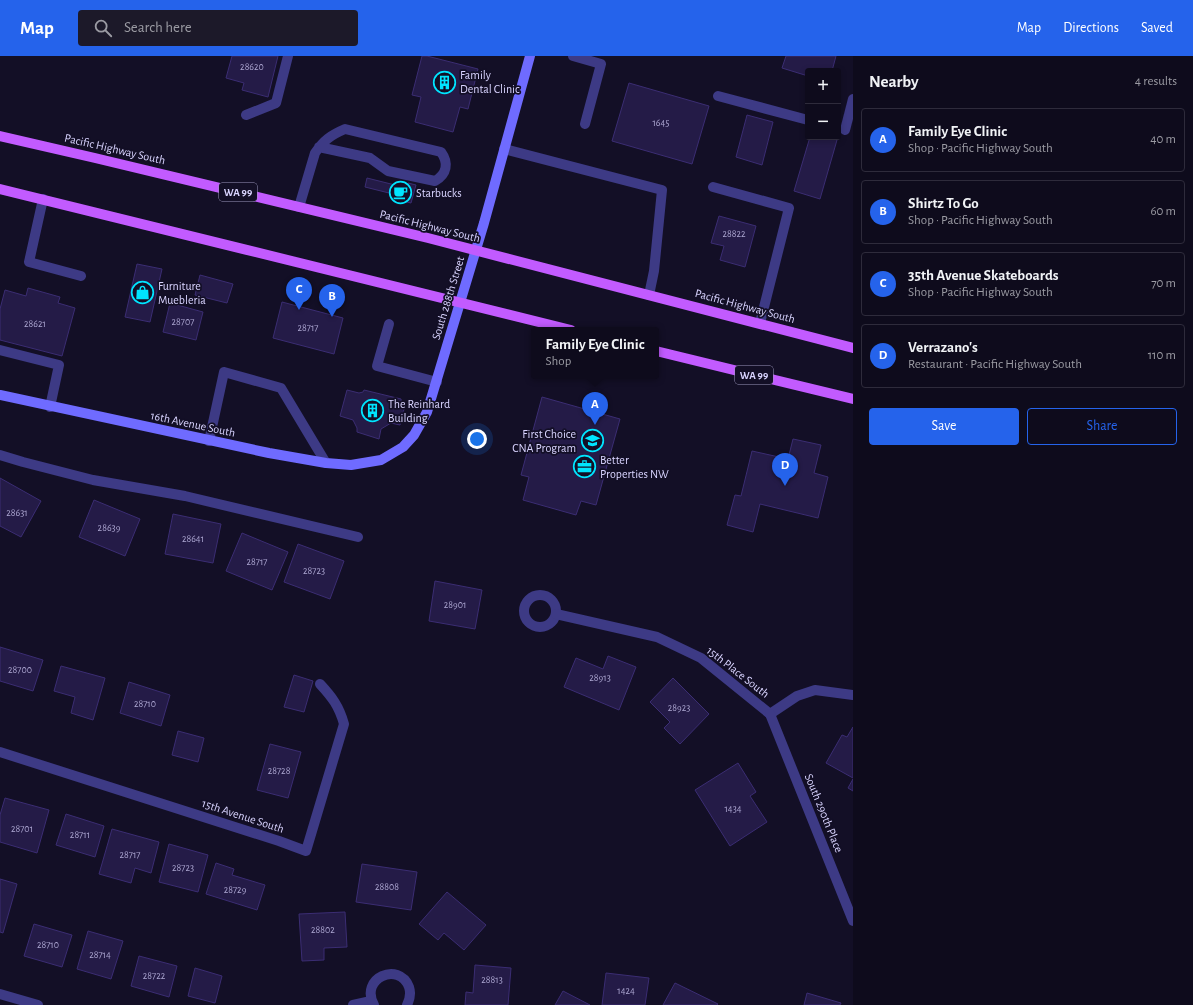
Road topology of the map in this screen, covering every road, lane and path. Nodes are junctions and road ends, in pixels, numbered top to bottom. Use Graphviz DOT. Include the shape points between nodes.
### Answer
graph roads {
  1 [pos="288,56"];
  2 [pos="530,56"];
  3 [pos="573,56"];
  4 [pos="718,96"];
  5 [pos="853,99"];
  6 [pos="246,115"];
  7 [pos="805,119"];
  8 [pos="584,124"];
  9 [pos="845,130"];
  10 [pos="0,136"];
  11 [pos="319,147"];
  12 [pos="504,149"];
  13 [pos="713,188"];
  14 [pos="0,189"];
  15 [pos="43,199"];
  16 [pos="299,207"];
  17 [pos="476,250"];
  18 [pos="82,276"];
  19 [pos="649,295"];
  20 [pos="460,303"];
  21 [pos="760,323"];
  22 [pos="389,324"];
  23 [pos="559,327"];
  24 [pos="853,348"];
  25 [pos="0,350"];
  26 [pos="659,352"];
  27 [pos="437,382"];
  28 [pos="0,395"];
  29 [pos="853,399"];
  30 [pos="50,407"];
  31 [pos="209,441"];
  32 [pos="0,455"];
  33 [pos="382,460"];
  34 [pos="326,463"];
  35 [pos="358,537"];
  36 [pos="556,614"];
  37 [pos="320,684"];
  38 [pos="853,695"];
  39 [pos="770,714"];
  40 [pos="0,752"];
  41 [pos="853,921"];
  42 [pos="0,994"];
  43 [pos="372,1003"];
  44 [pos="38,1005"];
  45 [pos="353,1005"];
  46 [pos="407,1005"];
  1 -- 6 [label="street" via="276,103"];
  2 -- 12 [label="street, South 288th Street"];
  3 -- 8 [label="street" via="601,64"];
  4 -- 7 [label="street"];
  5 -- 9 [label="street"];
  10 -- 16 [label="main road, Pacific Highway South / WA 99"];
  11 -- 11 [label="street" via="330,135 345,129 441,152 446,168 444,174 435,181 388,171 370,158"];
  11 -- 16 [label="street"];
  12 -- 17 [label="street, South 288th Street"];
  12 -- 19 [label="street" via="662,190 654,271"];
  13 -- 21 [label="street" via="789,208"];
  14 -- 15 [label="main road"];
  15 -- 18 [label="street" via="29,262"];
  15 -- 20 [label="main road"];
  16 -- 17 [label="main road, Pacific Highway South / WA 99"];
  17 -- 19 [label="main road, Pacific Highway South / WA 99"];
  17 -- 20 [label="street, South 288th Street"];
  19 -- 21 [label="main road, Pacific Highway South / WA 99"];
  20 -- 23 [label="main road"];
  20 -- 27 [label="street, South 288th Street"];
  21 -- 24 [label="main road, Pacific Highway South / WA 99"];
  22 -- 27 [label="street" via="377,366"];
  25 -- 30 [label="street" via="59,365"];
  26 -- 29 [label="main road, WA 99"];
  27 -- 33 [label="street, South 288th Street" via="427,412 414,436 403,447"];
  28 -- 30 [label="street, 16th Avenue South"];
  30 -- 31 [label="street, 16th Avenue South"];
  31 -- 34 [label="street, 16th Avenue South"];
  31 -- 34 [label="street" via="224,372 281,388"];
  32 -- 35 [label="street" via="93,480 185,496"];
  33 -- 34 [label="street, 16th Avenue South" via="351,465"];
  36 -- 39 [label="street, 15th Place South" via="657,637 701,658"];
  37 -- 40 [label="street, 15th Avenue South" via="332,696 344,724 306,851"];
  38 -- 39 [label="street, 15th Place South" via="815,690 797,696"];
  39 -- 41 [label="street, South 290th Place"];
  42 -- 44 [label="street"];
  43 -- 45 [label="street"];
  43 -- 46 [label="street" via="370,994 375,981 385,974 392,974 404,979 408,984 410,997"];
}
